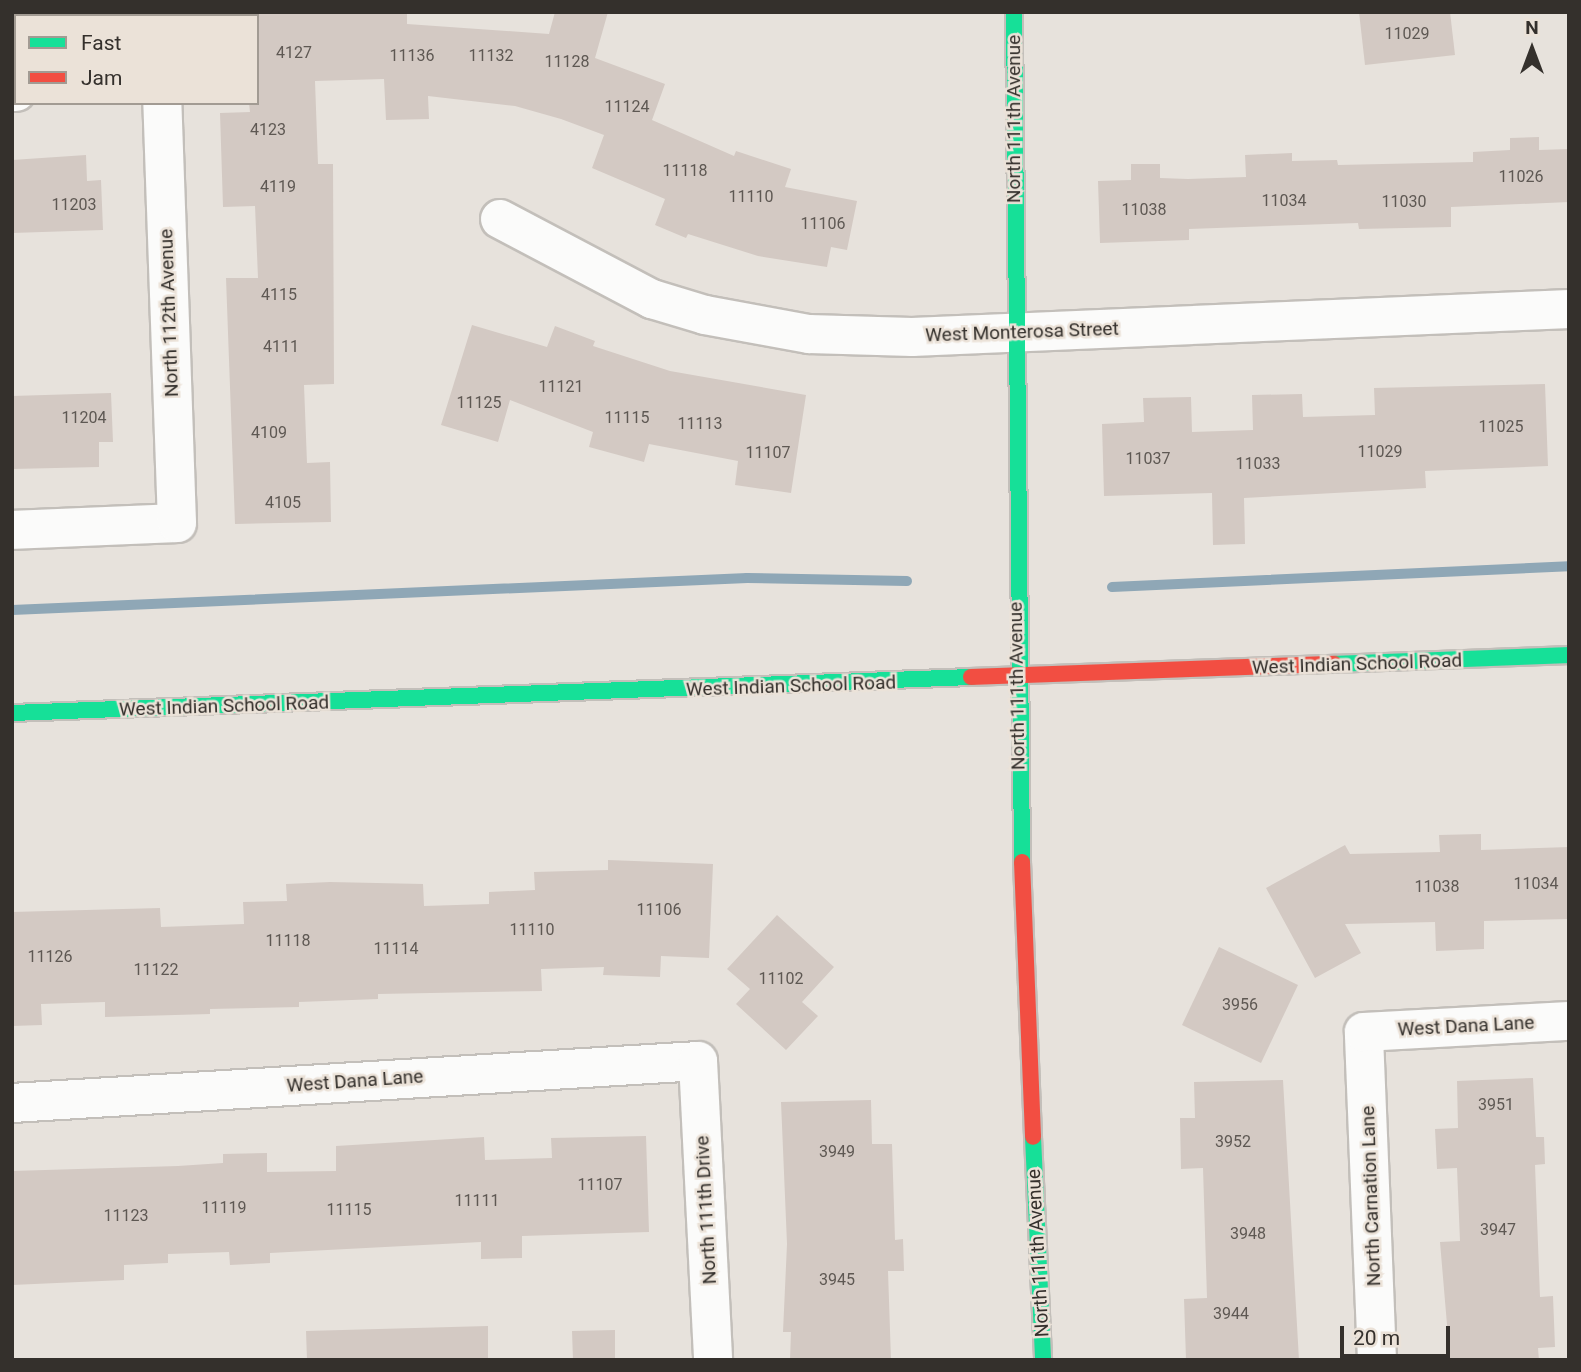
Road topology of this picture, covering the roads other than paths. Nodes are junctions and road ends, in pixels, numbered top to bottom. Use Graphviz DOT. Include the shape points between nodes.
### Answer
graph roads {
  1 [pos="1014,12"];
  2 [pos="162,105"];
  3 [pos="500,219"];
  4 [pos="1569,309"];
  5 [pos="1014,333"];
  6 [pos="12,530"];
  7 [pos="1569,655"];
  8 [pos="1016,679"];
  9 [pos="12,713"];
  10 [pos="1569,1021"];
  11 [pos="1364,1032"];
  12 [pos="698,1061"];
  13 [pos="12,1103"];
  14 [pos="713,1360"];
  15 [pos="1043,1360"];
  16 [pos="1377,1360"];
  1 -- 5 [label="main road, North 111th Avenue"];
  2 -- 6 [label="street, North 112th Avenue" via="177,523"];
  3 -- 5 [label="street, West Monterosa Street" via="600,276 705,315 862,338"];
  4 -- 5 [label="street, West Monterosa Street"];
  5 -- 8 [label="main road, North 111th Avenue"];
  7 -- 8 [label="main road, West Indian School Road"];
  8 -- 9 [label="main road, West Indian School Road"];
  8 -- 15 [label="main road, North 111th Avenue"];
  10 -- 11 [label="street, West Dana Lane"];
  11 -- 16 [label="street, North Carnation Lane"];
  12 -- 13 [label="street, West Dana Lane"];
  12 -- 14 [label="street, North 111th Drive"];
}
